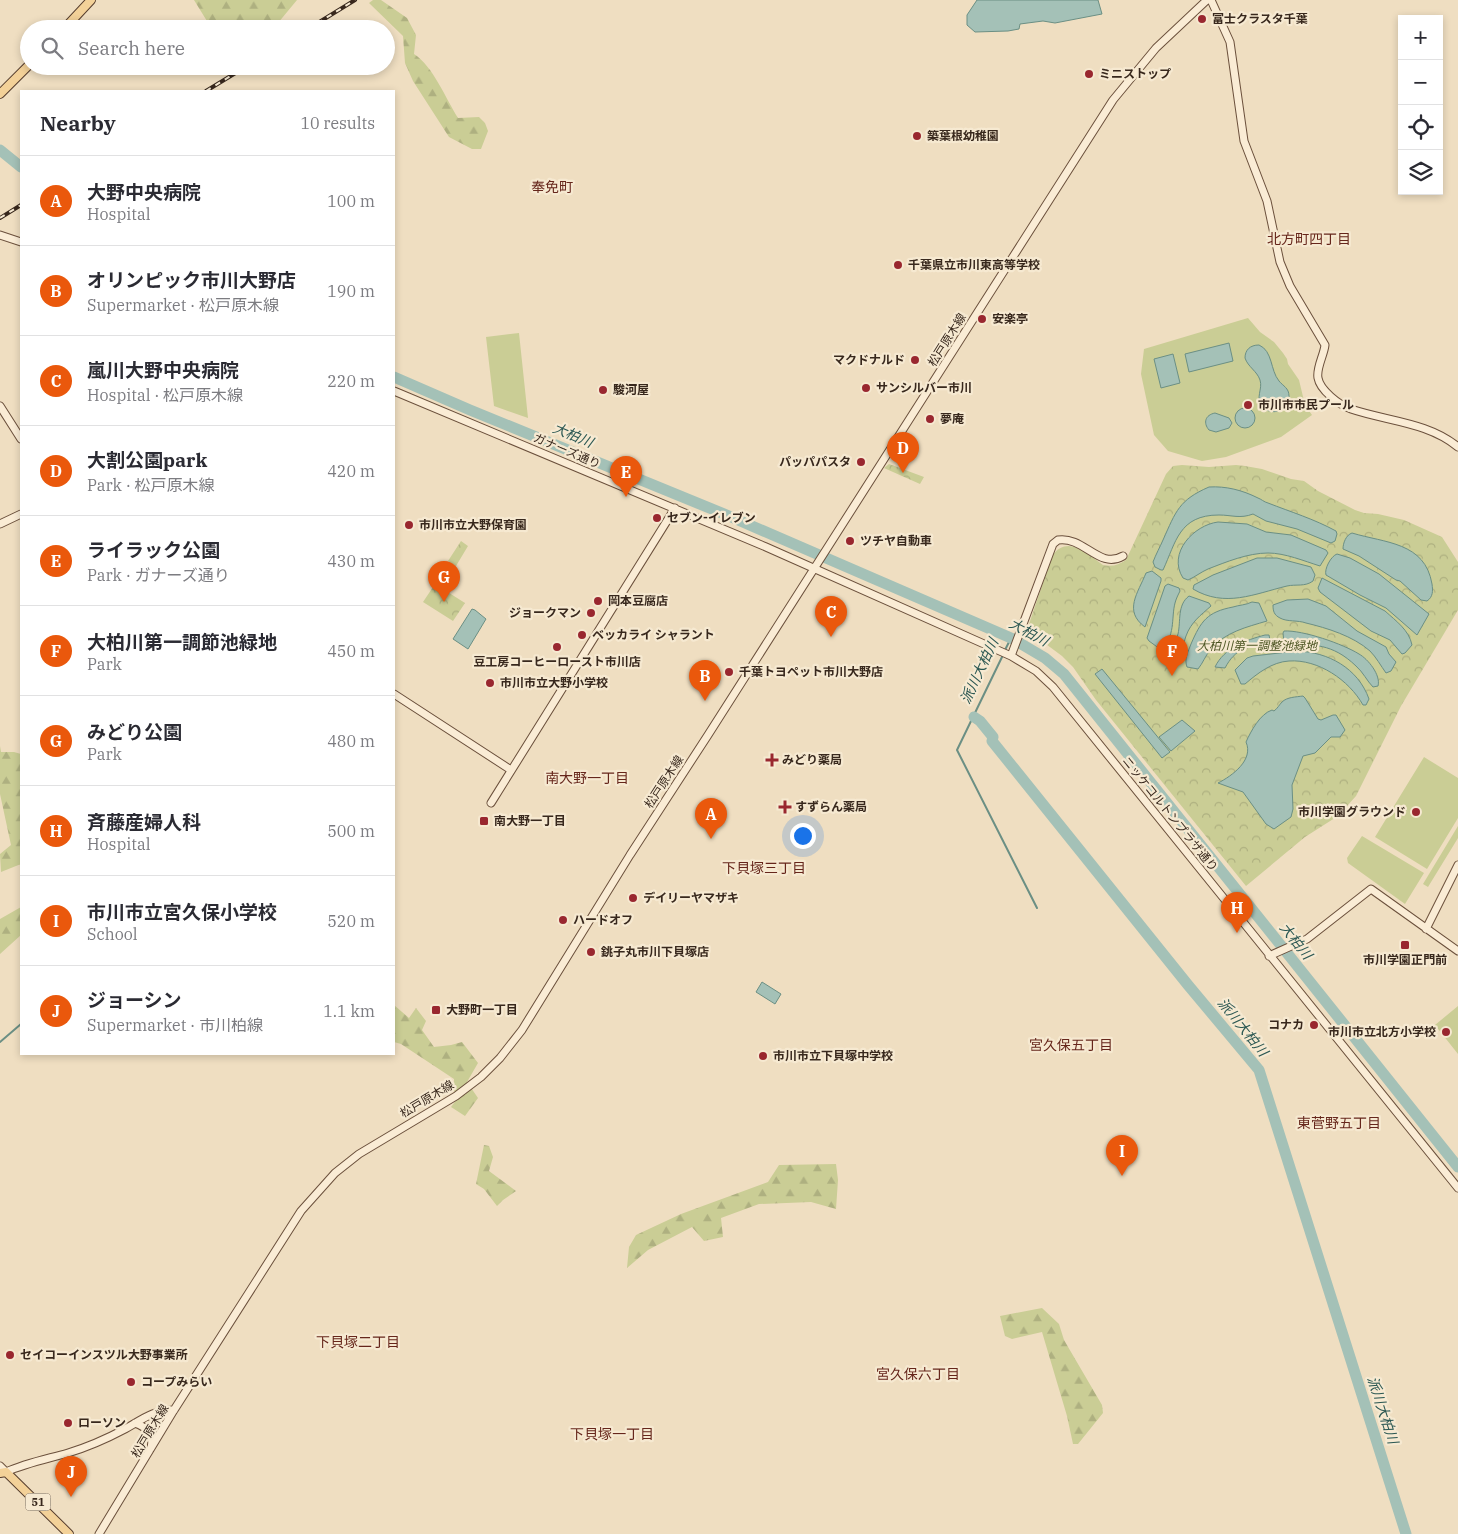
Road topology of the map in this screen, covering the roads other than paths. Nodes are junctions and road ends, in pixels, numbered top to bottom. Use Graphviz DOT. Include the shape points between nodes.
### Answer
graph roads {
  1 [pos="92,0"];
  2 [pos="1207,0"];
  3 [pos="1211,0"];
  4 [pos="73,20"];
  5 [pos="20,74"];
  6 [pos="0,94"];
  7 [pos="0,234"];
  8 [pos="20,242"];
  9 [pos="395,391"];
  10 [pos="0,406"];
  11 [pos="20,437"];
  12 [pos="1458,447"];
  13 [pos="675,508"];
  14 [pos="20,514"];
  15 [pos="0,524"];
  16 [pos="1123,556"];
  17 [pos="815,566"];
  18 [pos="1012,652"];
  19 [pos="395,695"];
  20 [pos="511,770"];
  21 [pos="491,802"];
  22 [pos="1458,865"];
  23 [pos="1426,929"];
  24 [pos="1458,951"];
  25 [pos="1273,954"];
  26 [pos="1458,1188"];
  27 [pos="174,1410"];
  28 [pos="135,1423"];
  29 [pos="148,1456"];
  30 [pos="0,1466"];
  31 [pos="3,1472"];
  32 [pos="69,1534"];
  33 [pos="99,1534"];
  1 -- 4 [label="main road"];
  2 -- 17 [label="street, 松戸原木線" via="1156,48 1113,100"];
  3 -- 12 [label="street" via="1230,42 1244,141 1267,201 1280,262 1290,286 1324,344 1318,375 1322,387 1349,408 1443,436"];
  5 -- 6 [label="main road"];
  7 -- 8 [label="street"];
  9 -- 13 [label="street, ガナーズ通り"];
  10 -- 11 [label="street"];
  13 -- 17 [label="street, ガナーズ通り"];
  13 -- 20 [label="street"];
  14 -- 15 [label="street"];
  16 -- 18 [label="street" via="1110,560 1072,541 1058,540 1053,544"];
  17 -- 18 [label="street, ニッケコルトンプラザ通り"];
  17 -- 27 [label="street, 松戸原木線" via="512,1043 481,1077 456,1096 359,1154 319,1190 282,1239"];
  18 -- 25 [label="street, ニッケコルトンプラザ通り" via="1053,687"];
  19 -- 20 [label="street"];
  20 -- 21 [label="street"];
  22 -- 23 [label="street"];
  23 -- 24 [label="street"];
  23 -- 25 [label="street" via="1371,889 1314,934"];
  25 -- 26 [label="street, ニッケコルトンプラザ通り"];
  27 -- 28 [label="street" via="152,1414"];
  27 -- 29 [label="street, 松戸原木線"];
  28 -- 29 [label="street" via="151,1434 152,1446"];
  28 -- 31 [label="street" via="84,1447"];
  29 -- 33 [label="street, 松戸原木線"];
  30 -- 31 [label="street"];
  31 -- 32 [label="main road, 51"];
}
